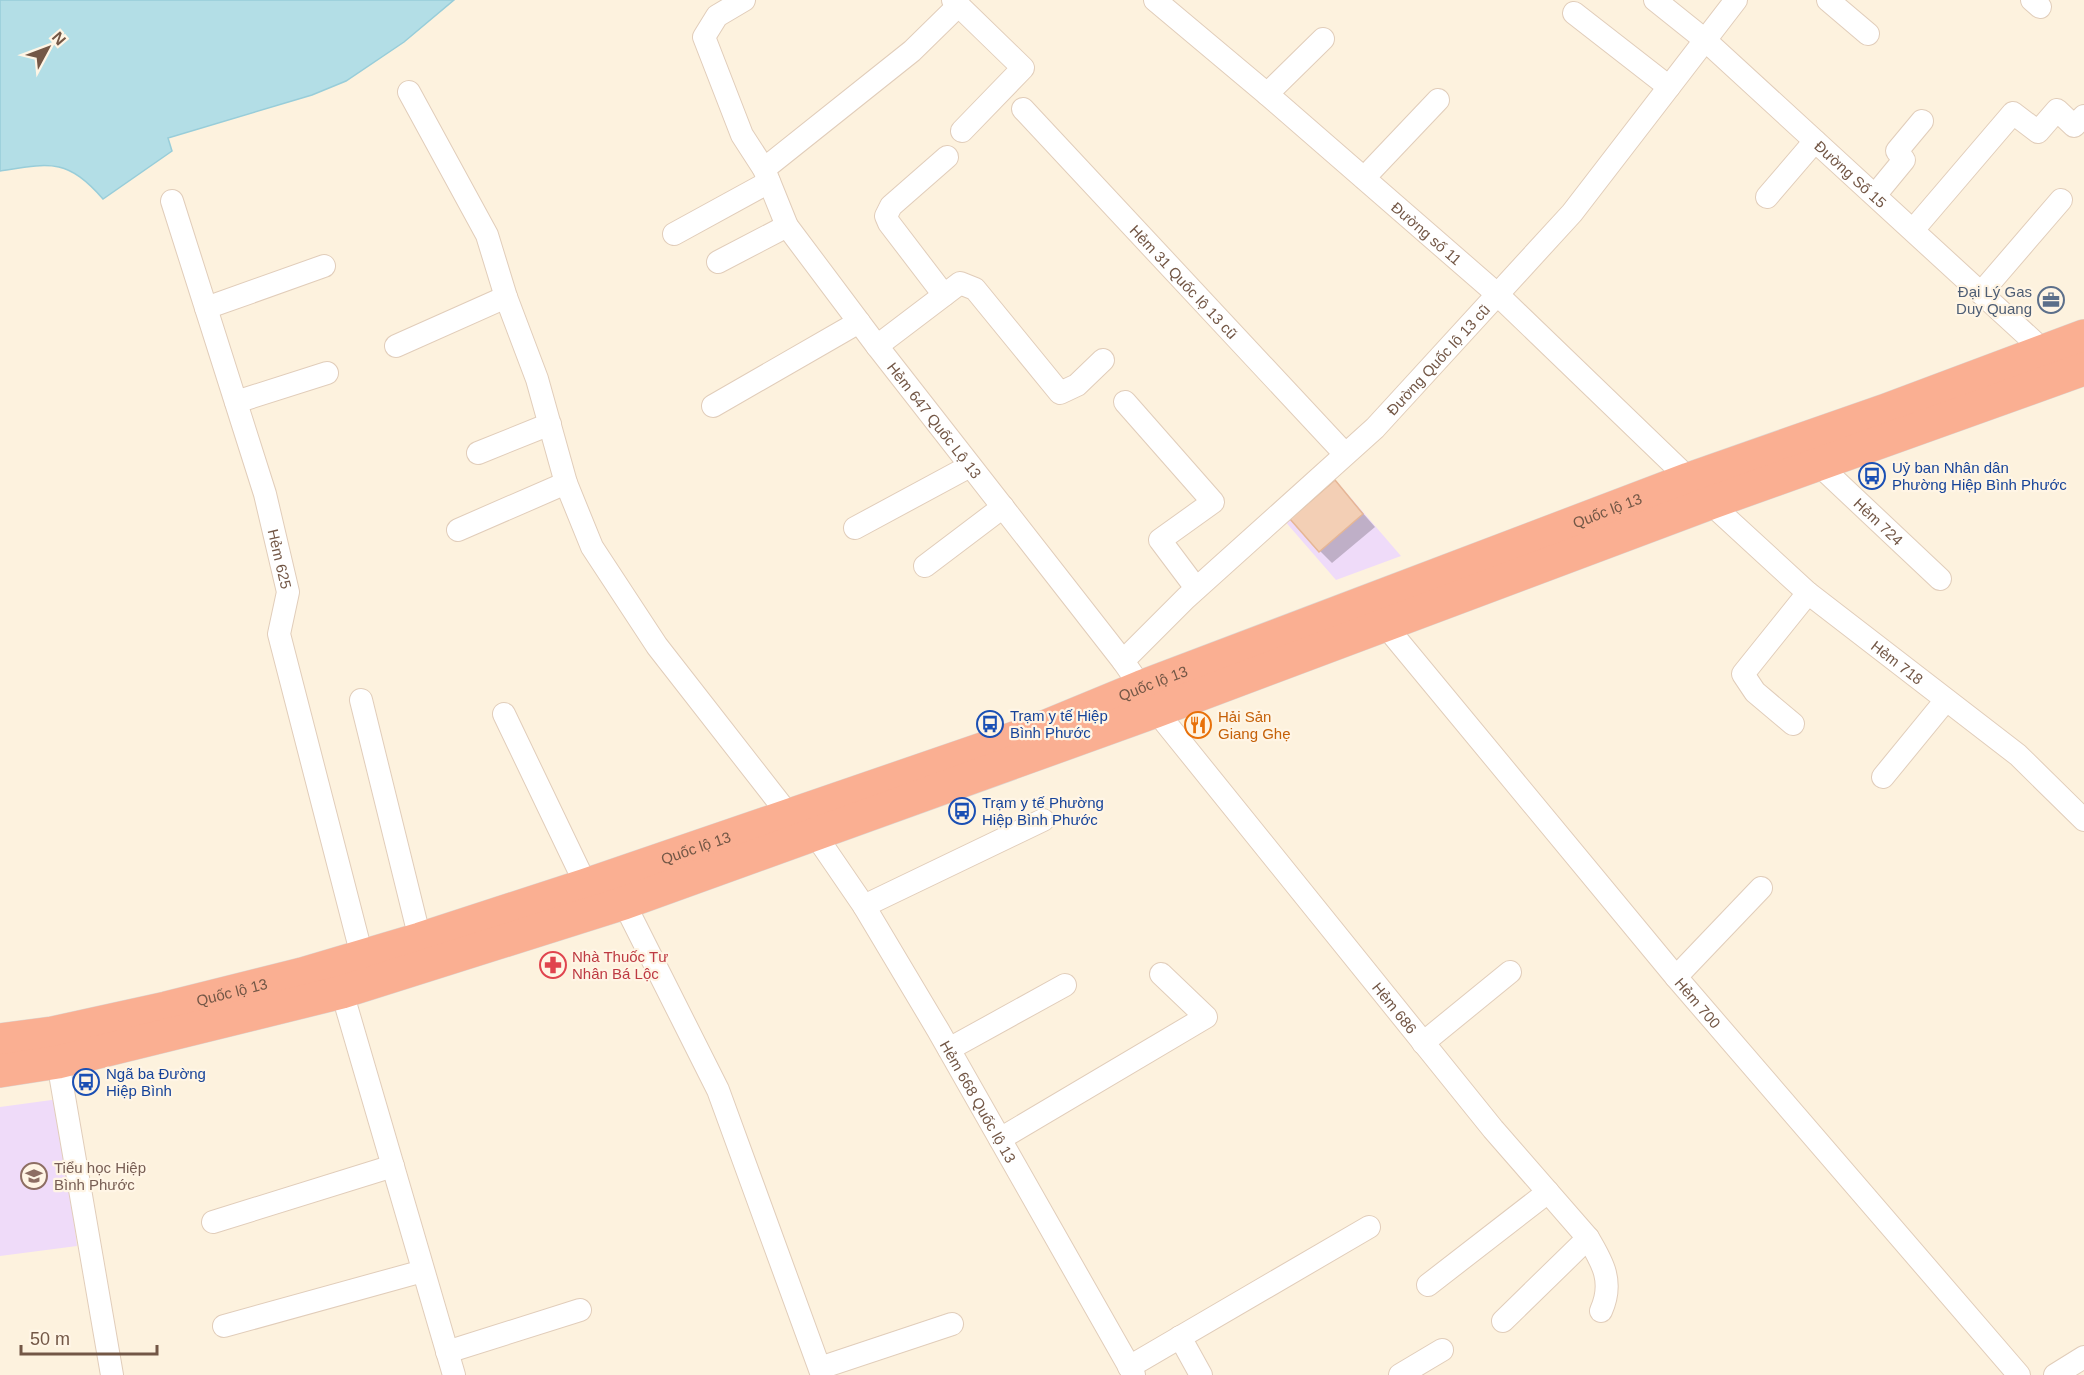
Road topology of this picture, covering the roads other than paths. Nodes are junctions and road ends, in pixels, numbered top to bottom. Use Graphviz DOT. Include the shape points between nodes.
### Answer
graph roads {
  1 [pos="744,0"];
  2 [pos="1155,0"];
  3 [pos="1655,0"];
  4 [pos="1736,0"];
  5 [pos="1828,0"];
  6 [pos="956,3"];
  7 [pos="1574,13"];
  8 [pos="1868,34"];
  9 [pos="1323,39"];
  10 [pos="1705,40"];
  11 [pos="1669,87"];
  12 [pos="409,92"];
  13 [pos="1267,94"];
  14 [pos="1438,100"];
  15 [pos="1023,109"];
  16 [pos="2084,116"];
  17 [pos="1922,121"];
  18 [pos="962,131"];
  19 [pos="1815,141"];
  20 [pos="948,157"];
  21 [pos="766,175"];
  22 [pos="1364,178"];
  23 [pos="1876,195"];
  24 [pos="1767,197"];
  25 [pos="2061,200"];
  26 [pos="172,201"];
  27 [pos="787,226"];
  28 [pos="1913,230"];
  29 [pos="674,234"];
  30 [pos="718,262"];
  31 [pos="324,266"];
  32 [pos="1981,293"];
  33 [pos="1497,294"];
  34 [pos="944,295"];
  35 [pos="506,297"];
  36 [pos="206,308"];
  37 [pos="859,322"];
  38 [pos="2084,336"];
  39 [pos="396,346"];
  40 [pos="877,346"];
  41 [pos="2044,351"];
  42 [pos="1103,360"];
  43 [pos="327,373"];
  44 [pos="2080,375"];
  45 [pos="236,402"];
  46 [pos="1125,402"];
  47 [pos="713,406"];
  48 [pos="550,424"];
  49 [pos="478,453"];
  50 [pos="1344,454"];
  51 [pos="1819,465"];
  52 [pos="970,466"];
  53 [pos="1689,479"];
  54 [pos="566,483"];
  55 [pos="1710,503"];
  56 [pos="1003,507"];
  57 [pos="855,528"];
  58 [pos="458,530"];
  59 [pos="926,566"];
  60 [pos="1941,579"];
  61 [pos="1196,588"];
  62 [pos="1808,593"];
  63 [pos="1384,624"];
  64 [pos="1140,687"];
  65 [pos="361,700"];
  66 [pos="1946,700"];
  67 [pos="504,714"];
  68 [pos="1792,724"];
  69 [pos="1883,777"];
  70 [pos="1043,820"];
  71 [pos="2084,820"];
  72 [pos="801,824"];
  73 [pos="586,885"];
  74 [pos="1761,888"];
  75 [pos="624,903"];
  76 [pos="864,906"];
  77 [pos="420,939"];
  78 [pos="362,956"];
  79 [pos="1510,972"];
  80 [pos="1161,974"];
  81 [pos="1676,977"];
  82 [pos="1065,985"];
  83 [pos="342,992"];
  84 [pos="0,1040"];
  85 [pos="1423,1043"];
  86 [pos="949,1049"];
  87 [pos="58,1062"];
  88 [pos="0,1071"];
  89 [pos="1000,1139"];
  90 [pos="393,1166"];
  91 [pos="1548,1192"];
  92 [pos="213,1222"];
  93 [pos="1369,1227"];
  94 [pos="1587,1238"];
  95 [pos="423,1271"];
  96 [pos="1428,1285"];
  97 [pos="580,1310"];
  98 [pos="1601,1311"];
  99 [pos="1503,1321"];
  100 [pos="952,1324"];
  101 [pos="224,1326"];
  102 [pos="1180,1337"];
  103 [pos="1442,1350"];
  104 [pos="447,1352"];
  105 [pos="2084,1357"];
  106 [pos="1131,1371"];
  107 [pos="821,1372"];
  108 [pos="1413,1372"];
  109 [pos="112,1375"];
  110 [pos="454,1375"];
  111 [pos="1202,1375"];
  112 [pos="2019,1375"];
  113 [pos="2055,1375"];
  1 -- 21 [label="street, Hẻm 647 Quốc Lộ 13" via="717,16 704,37 742,135"];
  2 -- 13 [label="street, Đường số 11"];
  3 -- 10 [label="street, Đường Số 15"];
  4 -- 10 [label="street, Đường Quốc lộ 13 cũ"];
  5 -- 8 [label="street"];
  6 -- 18 [label="street" via="1023,68"];
  6 -- 21 [label="street" via="912,51"];
  7 -- 11 [label="street"];
  9 -- 13 [label="street"];
  10 -- 11 [label="street, Đường Quốc lộ 13 cũ"];
  10 -- 19 [label="street, Đường Số 15"];
  11 -- 33 [label="street, Đường Quốc lộ 13 cũ" via="1572,213"];
  12 -- 35 [label="street, Hẻm 668 Quốc lộ 13" via="487,235"];
  13 -- 22 [label="street, Đường số 11"];
  14 -- 22 [label="street"];
  15 -- 50 [label="street, Hẻm 31 Quốc lộ 13 cũ"];
  16 -- 28 [label="street" via="2074,126 2057,110 2038,132 2013,113"];
  17 -- 23 [label="street" via="1897,151 1904,160"];
  19 -- 23 [label="street, Đường Số 15"];
  19 -- 24 [label="street"];
  20 -- 34 [label="street" via="891,206 886,216"];
  21 -- 27 [label="street, Hẻm 647 Quốc Lộ 13"];
  21 -- 29 [label="street"];
  22 -- 33 [label="street, Đường số 11"];
  23 -- 28 [label="street, Đường Số 15"];
  25 -- 32 [label="street"];
  26 -- 36 [label="street, Hẻm 625"];
  27 -- 30 [label="street"];
  27 -- 37 [label="street, Hẻm 647 Quốc Lộ 13"];
  28 -- 32 [label="street, Đường Số 15"];
  31 -- 36 [label="street"];
  32 -- 41 [label="street, Đường Số 15"];
  33 -- 50 [label="street, Đường Quốc lộ 13 cũ" via="1375,428"];
  33 -- 53 [label="street, Đường số 11"];
  34 -- 40 [label="street"];
  34 -- 42 [label="street" via="960,283 975,289 1060,393 1077,386"];
  35 -- 39 [label="street"];
  35 -- 48 [label="street, Hẻm 668 Quốc lộ 13"];
  36 -- 45 [label="street, Hẻm 625"];
  37 -- 40 [label="street, Hẻm 647 Quốc Lộ 13"];
  37 -- 47 [label="street"];
  38 -- 41 [label="highway, Quốc lộ 13"];
  40 -- 52 [label="street, Hẻm 647 Quốc Lộ 13"];
  41 -- 53 [label="highway, Quốc lộ 13"];
  43 -- 45 [label="street"];
  44 -- 51 [label="highway, Quốc lộ 13"];
  45 -- 78 [label="street, Hẻm 625" via="265,494 288,592 279,634"];
  46 -- 61 [label="street" via="1213,502 1160,540"];
  48 -- 49 [label="street"];
  48 -- 54 [label="street, Hẻm 668 Quốc lộ 13"];
  50 -- 61 [label="street, Đường Quốc lộ 13 cũ"];
  51 -- 55 [label="highway, Quốc lộ 13"];
  51 -- 60 [label="street, Hẻm 724"];
  52 -- 56 [label="street, Hẻm 647 Quốc Lộ 13"];
  52 -- 57 [label="street"];
  53 -- 64 [label="highway, Quốc lộ 13"];
  54 -- 58 [label="street"];
  54 -- 72 [label="street, Hẻm 668 Quốc lộ 13" via="592,547 657,646"];
  55 -- 62 [label="street, Hẻm 718"];
  55 -- 63 [label="highway, Quốc lộ 13"];
  56 -- 59 [label="street"];
  56 -- 64 [label="street, Hẻm 647 Quốc Lộ 13"];
  61 -- 64 [label="street, Đường Quốc lộ 13 cũ"];
  62 -- 66 [label="street, Hẻm 718"];
  62 -- 68 [label="street" via="1743,674 1755,692"];
  63 -- 64 [label="highway, Quốc lộ 13"];
  63 -- 81 [label="street, Hẻm 700"];
  64 -- 72 [label="highway, Quốc lộ 13"];
  64 -- 85 [label="street, Hẻm 686"];
  65 -- 77 [label="street"];
  66 -- 69 [label="street"];
  66 -- 71 [label="street, Hẻm 718" via="2018,755"];
  67 -- 73 [label="street"];
  70 -- 76 [label="street"];
  72 -- 73 [label="highway, Quốc lộ 13"];
  72 -- 75 [label="highway, Quốc lộ 13"];
  72 -- 76 [label="street, Hẻm 668 Quốc lộ 13"];
  73 -- 77 [label="highway, Quốc lộ 13"];
  74 -- 81 [label="street"];
  75 -- 83 [label="highway, Quốc lộ 13"];
  75 -- 107 [label="street" via="718,1090"];
  76 -- 86 [label="street, Hẻm 668 Quốc lộ 13"];
  77 -- 78 [label="highway, Quốc lộ 13"];
  78 -- 84 [label="highway, Quốc lộ 13" via="166,1008"];
  79 -- 85 [label="street"];
  80 -- 89 [label="street" via="1206,1017"];
  81 -- 112 [label="street, Hẻm 700"];
  82 -- 86 [label="street"];
  83 -- 87 [label="highway, Quốc lộ 13"];
  83 -- 90 [label="street"];
  85 -- 91 [label="street, Hẻm 686"];
  86 -- 89 [label="street, Hẻm 668 Quốc lộ 13"];
  87 -- 88 [label="highway, Quốc lộ 13"];
  87 -- 109 [label="street"];
  89 -- 106 [label="street, Hẻm 668 Quốc lộ 13"];
  90 -- 92 [label="street"];
  90 -- 95 [label="street"];
  91 -- 94 [label="street, Hẻm 686"];
  91 -- 96 [label="street"];
  93 -- 102 [label="street"];
  94 -- 98 [label="street, Hẻm 686" via="1606,1273 1607,1298"];
  94 -- 99 [label="street"];
  95 -- 101 [label="street"];
  95 -- 104 [label="street"];
  97 -- 104 [label="street"];
  100 -- 107 [label="street"];
  102 -- 106 [label="street"];
  102 -- 111 [label="street"];
  103 -- 108 [label="street"];
  104 -- 110 [label="street"];
  105 -- 113 [label="street"];
}
